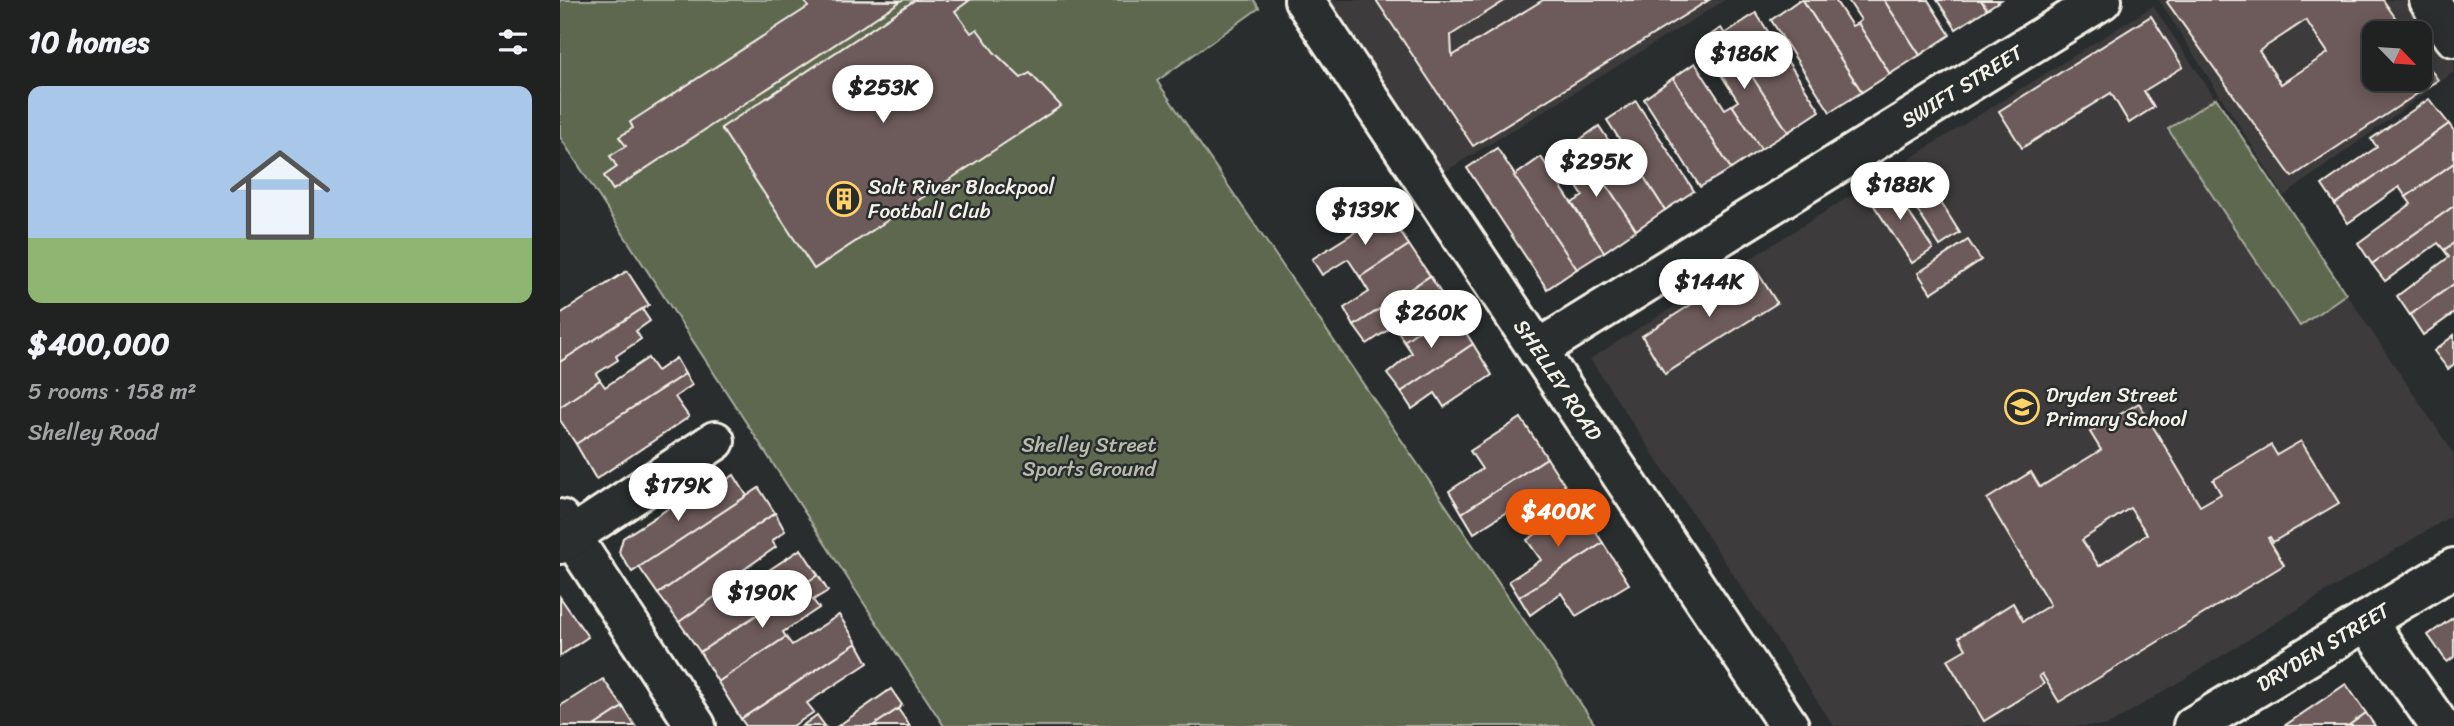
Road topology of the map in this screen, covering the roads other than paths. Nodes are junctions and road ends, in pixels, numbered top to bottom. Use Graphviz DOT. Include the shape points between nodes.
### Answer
graph roads {
  1 [pos="1304,0"];
  2 [pos="2102,0"];
  3 [pos="2429,0"];
  4 [pos="2454,37"];
  5 [pos="1537,350"];
  6 [pos="715,441"];
  7 [pos="564,533"];
  8 [pos="2454,568"];
  9 [pos="2366,621"];
  10 [pos="696,726"];
  11 [pos="1789,726"];
  12 [pos="2193,726"];
  13 [pos="2440,726"];
  1 -- 5 [label="street, SHELLEY ROAD"];
  2 -- 5 [label="street, SWIFT STREET"];
  3 -- 4 [label="street"];
  5 -- 11 [label="street, SHELLEY ROAD"];
  6 -- 7 [label="street"];
  7 -- 10 [label="street"];
  8 -- 9 [label="street, DRYDEN STREET"];
  9 -- 12 [label="street, DRYDEN STREET"];
  9 -- 13 [label="street"];
}
